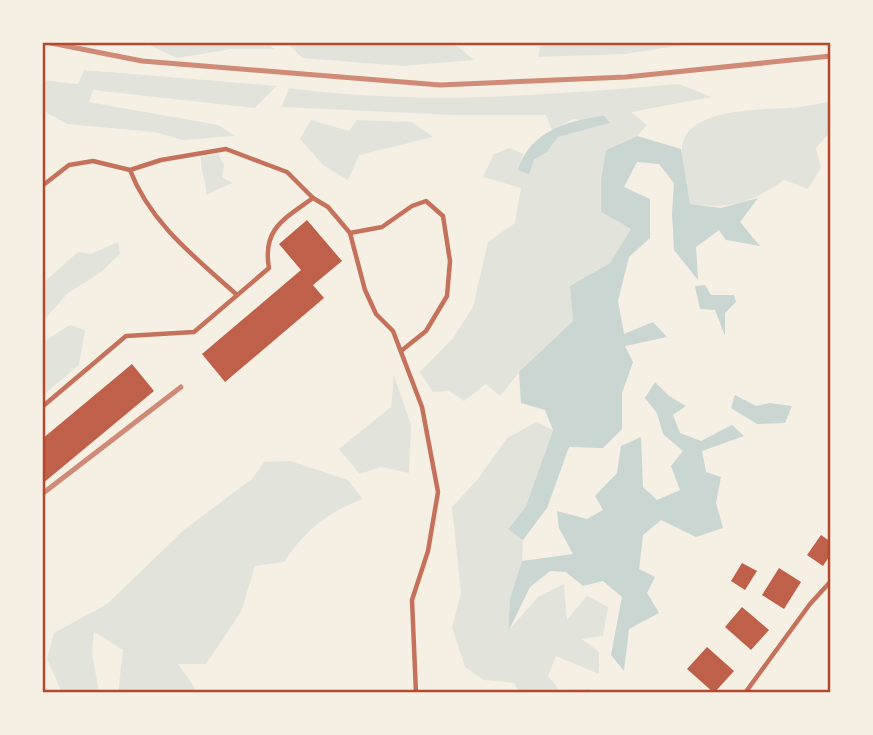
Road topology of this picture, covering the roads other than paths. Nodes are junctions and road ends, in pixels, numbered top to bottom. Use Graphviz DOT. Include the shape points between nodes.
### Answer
graph roads {
  1 [pos="130,170"];
  2 [pos="42,187"];
  3 [pos="313,198"];
  4 [pos="350,233"];
  5 [pos="237,295"];
  6 [pos="401,351"];
  7 [pos="42,407"];
  8 [pos="831,581"];
  9 [pos="416,693"];
  10 [pos="745,693"];
  1 -- 2 [label="lane" via="93,161 69,165"];
  1 -- 3 [label="lane" via="226,149 287,172"];
  1 -- 5 [label="lane" via="161,225"];
  3 -- 4 [label="lane" via="328,207"];
  3 -- 5 [label="lane" via="277,227 265,247 269,268"];
  4 -- 6 [label="lane" via="370,302 393,331"];
  4 -- 6 [label="lane" via="382,228 426,201 443,216 450,261 447,296 426,331"];
  5 -- 7 [label="lane" via="194,332 126,335"];
  6 -- 9 [label="lane" via="422,407 438,492 429,551 412,600"];
  8 -- 10 [label="lane"];
}
